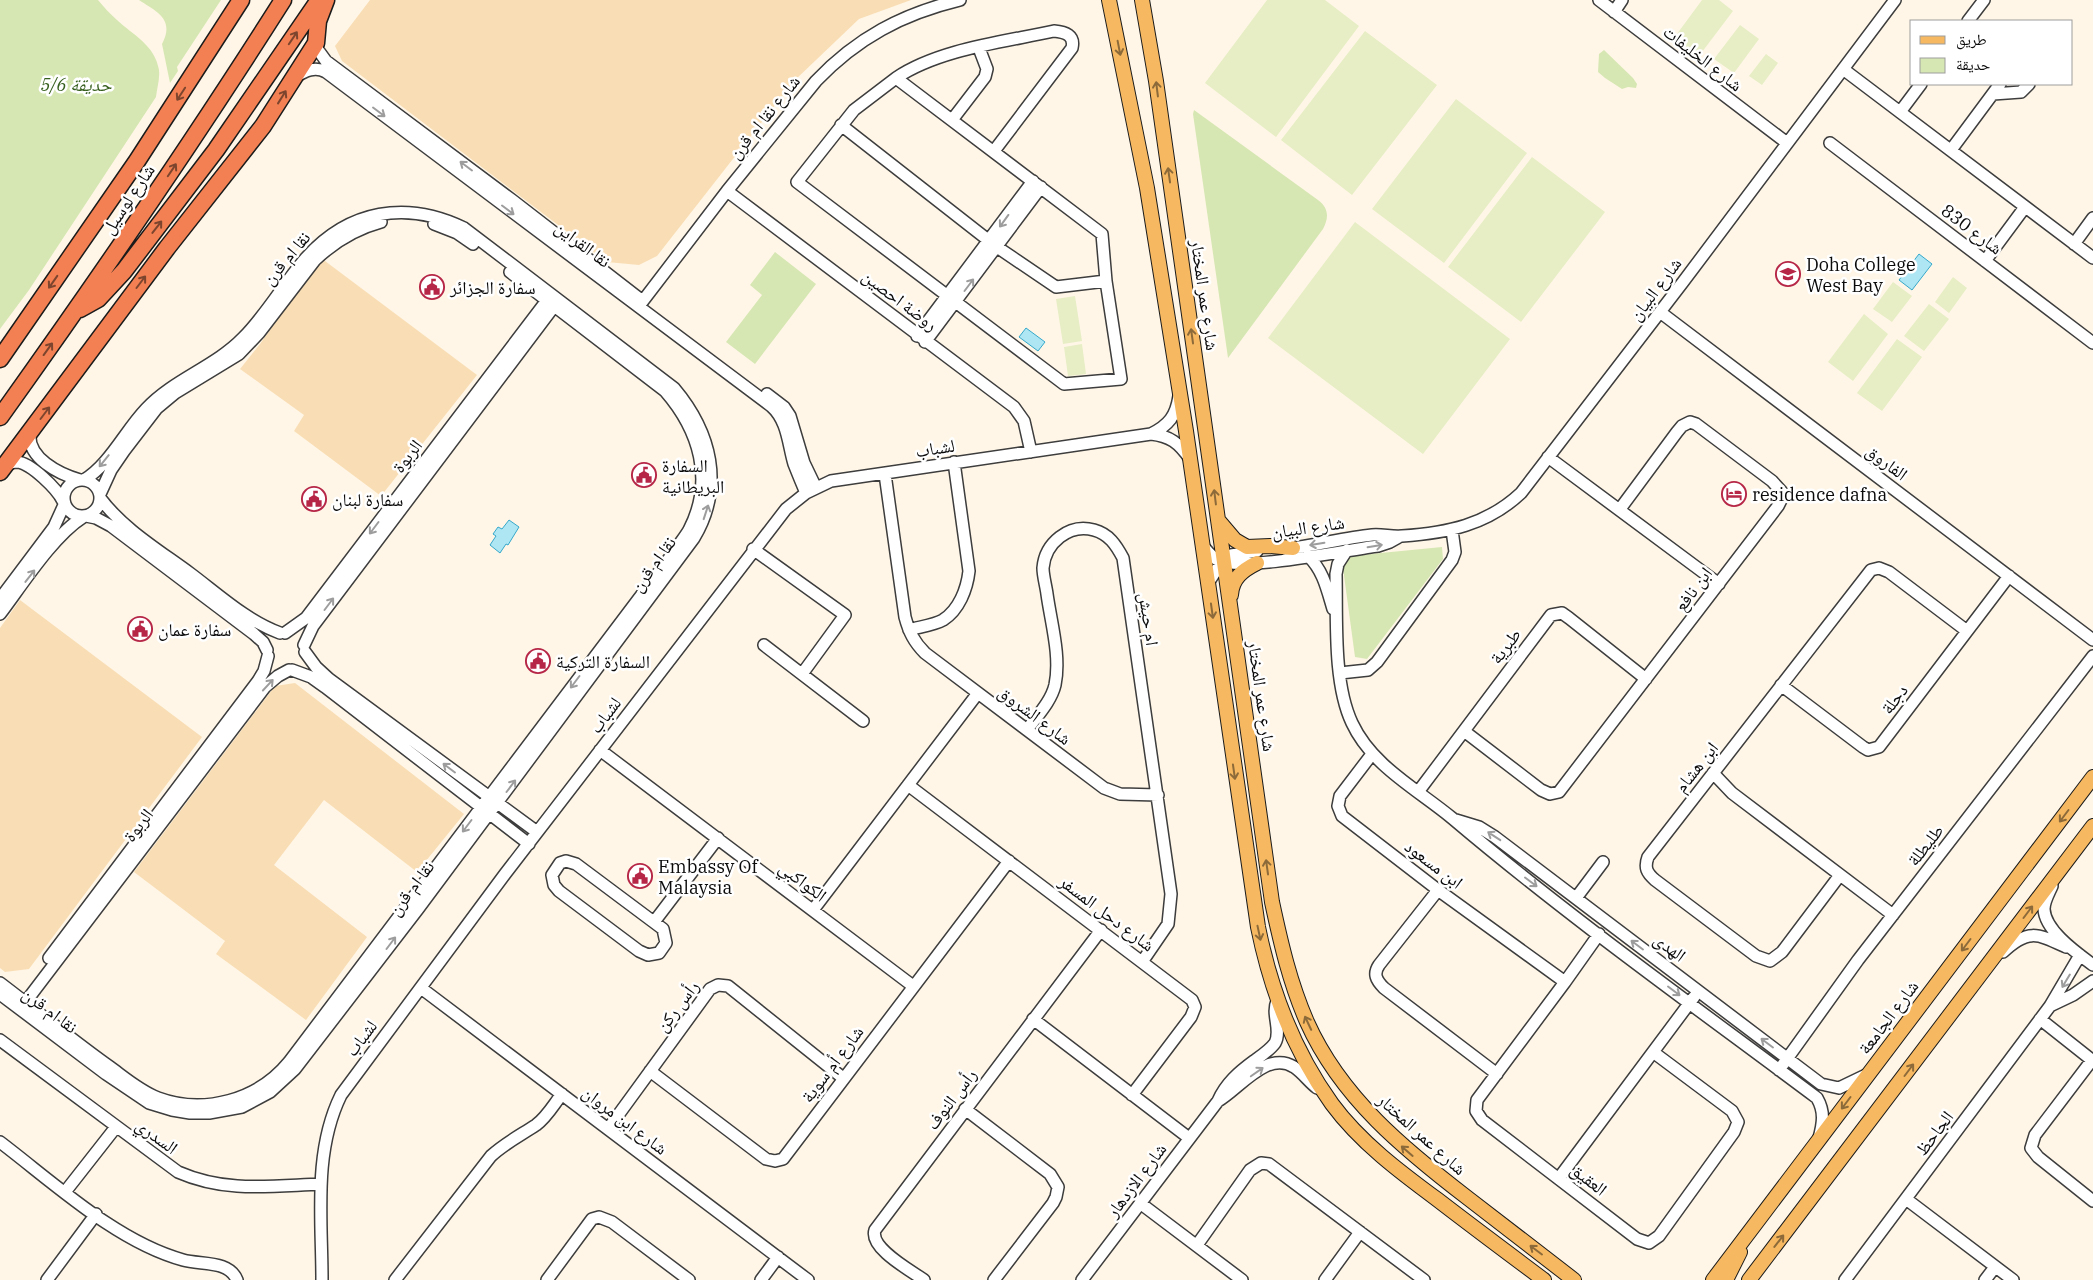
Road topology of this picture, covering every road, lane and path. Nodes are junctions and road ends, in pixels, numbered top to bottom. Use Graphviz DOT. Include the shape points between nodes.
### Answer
graph roads {
  1 [pos="241,0"];
  2 [pos="284,0"];
  3 [pos="319,0"];
  4 [pos="326,0"];
  5 [pos="960,0"];
  6 [pos="1109,0"];
  7 [pos="1599,0"];
  8 [pos="1622,0"];
  9 [pos="1895,0"];
  10 [pos="1984,0"];
  11 [pos="1144,4"];
  12 [pos="1614,12"];
  13 [pos="1969,20"];
  14 [pos="316,43"];
  15 [pos="979,48"];
  16 [pos="1843,69"];
  17 [pos="293,78"];
  18 [pos="896,78"];
  19 [pos="1920,85"];
  20 [pos="1999,85"];
  21 [pos="2027,85"];
  22 [pos="1993,94"];
  23 [pos="1900,112"];
  24 [pos="952,120"];
  25 [pos="841,124"];
  26 [pos="263,126"];
  27 [pos="1786,143"];
  28 [pos="1830,143"];
  29 [pos="216,150"];
  30 [pos="1951,150"];
  31 [pos="994,151"];
  32 [pos="1037,184"];
  33 [pos="727,192"];
  34 [pos="2025,207"];
  35 [pos="2093,218"];
  36 [pos="994,244"];
  37 [pos="2074,244"];
  38 [pos="2093,258"];
  39 [pos="1985,261"];
  40 [pos="1106,281"];
  41 [pos="553,300"];
  42 [pos="951,300"];
  43 [pos="640,304"];
  44 [pos="75,311"];
  45 [pos="1660,312"];
  46 [pos="921,339"];
  47 [pos="2093,343"];
  48 [pos="0,359"];
  49 [pos="1179,392"];
  50 [pos="0,417"];
  51 [pos="30,432"];
  52 [pos="1151,434"];
  53 [pos="1031,452"];
  54 [pos="1548,457"];
  55 [pos="1190,459"];
  56 [pos="954,462"];
  57 [pos="2,468"];
  58 [pos="885,474"];
  59 [pos="82,480"];
  60 [pos="811,491"];
  61 [pos="100,496"];
  62 [pos="64,503"];
  63 [pos="1620,509"];
  64 [pos="85,517"];
  65 [pos="1218,520"];
  66 [pos="1452,530"];
  67 [pos="1399,537"];
  68 [pos="1203,546"];
  69 [pos="1293,548"];
  70 [pos="753,549"];
  71 [pos="1348,550"];
  72 [pos="1308,556"];
  73 [pos="1224,562"];
  74 [pos="1257,563"];
  75 [pos="2009,576"];
  76 [pos="1208,583"];
  77 [pos="1719,584"];
  78 [pos="0,599"];
  79 [pos="1230,604"];
  80 [pos="0,614"];
  81 [pos="1337,622"];
  82 [pos="909,630"];
  83 [pos="1967,631"];
  84 [pos="282,633"];
  85 [pos="2093,640"];
  86 [pos="764,645"];
  87 [pos="304,648"];
  88 [pos="267,653"];
  89 [pos="2093,656"];
  90 [pos="291,670"];
  91 [pos="1340,673"];
  92 [pos="802,674"];
  93 [pos="1646,679"];
  94 [pos="1781,685"];
  95 [pos="978,693"];
  96 [pos="862,721"];
  97 [pos="1027,730"];
  98 [pos="1464,730"];
  99 [pos="600,750"];
  100 [pos="1372,754"];
  101 [pos="1713,773"];
  102 [pos="2093,777"];
  103 [pos="908,785"];
  104 [pos="1418,792"];
  105 [pos="1158,795"];
  106 [pos="490,805"];
  107 [pos="1452,818"];
  108 [pos="2093,826"];
  109 [pos="537,832"];
  110 [pos="718,838"];
  111 [pos="529,844"];
  112 [pos="1519,855"];
  113 [pos="1009,860"];
  114 [pos="1603,862"];
  115 [pos="1510,867"];
  116 [pos="2058,872"];
  117 [pos="1840,875"];
  118 [pos="1438,890"];
  119 [pos="1576,898"];
  120 [pos="813,910"];
  121 [pos="1893,915"];
  122 [pos="654,922"];
  123 [pos="1101,930"];
  124 [pos="1598,934"];
  125 [pos="2078,953"];
  126 [pos="1142,962"];
  127 [pos="2093,965"];
  128 [pos="1981,974"];
  129 [pos="2093,981"];
  130 [pos="1565,982"];
  131 [pos="0,983"];
  132 [pos="913,986"];
  133 [pos="422,988"];
  134 [pos="1699,991"];
  135 [pos="0,994"];
  136 [pos="1277,1001"];
  137 [pos="20,1003"];
  138 [pos="1690,1003"];
  139 [pos="2050,1006"];
  140 [pos="2040,1018"];
  141 [pos="1033,1019"];
  142 [pos="0,1040"];
  143 [pos="1653,1052"];
  144 [pos="1787,1058"];
  145 [pos="2092,1060"];
  146 [pos="1779,1070"];
  147 [pos="650,1071"];
  148 [pos="1497,1074"];
  149 [pos="1868,1075"];
  150 [pos="843,1078"];
  151 [pos="562,1094"];
  152 [pos="1326,1094"];
  153 [pos="1132,1095"];
  154 [pos="1218,1101"];
  155 [pos="965,1109"];
  156 [pos="116,1127"];
  157 [pos="608,1128"];
  158 [pos="1189,1138"];
  159 [pos="1819,1138"];
  160 [pos="0,1142"];
  161 [pos="1559,1178"];
  162 [pos="321,1184"];
  163 [pos="66,1192"];
  164 [pos="1906,1199"];
  165 [pos="2093,1201"];
  166 [pos="1140,1203"];
  167 [pos="96,1214"];
  168 [pos="1360,1232"];
  169 [pos="1743,1240"];
  170 [pos="1197,1245"];
  171 [pos="778,1257"];
  172 [pos="1995,1267"];
  173 [pos="47,1280"];
  174 [pos="237,1280"];
  175 [pos="322,1280"];
  176 [pos="395,1280"];
  177 [pos="547,1280"];
  178 [pos="689,1280"];
  179 [pos="761,1280"];
  180 [pos="808,1280"];
  181 [pos="924,1280"];
  182 [pos="994,1280"];
  183 [pos="1082,1280"];
  184 [pos="1242,1280"];
  185 [pos="1325,1280"];
  186 [pos="1424,1280"];
  187 [pos="1544,1280"];
  188 [pos="1574,1280"];
  189 [pos="1713,1280"];
  190 [pos="1726,1280"];
  191 [pos="1749,1280"];
  192 [pos="1845,1280"];
  193 [pos="1985,1280"];
  194 [pos="2013,1280"];
  1 -- 48 [label="highway, شارع لوسيل, one-way" via="137,161"];
  44 -- 2 [label="highway, شارع لوسيل, one-way"];
  29 -- 3 [label="highway, one-way"];
  4 -- 14 [label="highway" via="318,21"];
  5 -- 33 [label="street, شارع نقا ام قرن" via="904,17 840,57 816,81"];
  6 -- 49 [label="main road, one-way" via="1148,188"];
  7 -- 12 [label="street, شارع الخليفات"];
  8 -- 12 [label="street"];
  9 -- 16 [label="street, شارع البيان"];
  10 -- 13 [label="street"];
  65 -- 11 [label="main road, شارع عمر المختار, one-way"];
  12 -- 27 [label="street, شارع الخليفات"];
  14 -- 17 [label="highway"];
  43 -- 14 [label="street, نقا القراين, one-way" via="512,200 326,61"];
  15 -- 18 [label="street" via="932,61"];
  15 -- 24 [label="street" via="987,69 985,77"];
  15 -- 31 [label="street" via="1054,31 1065,32 1074,42"];
  16 -- 23 [label="street"];
  16 -- 27 [label="street, شارع البيان"];
  26 -- 17 [label="highway, one-way"];
  17 -- 43 [label="street, نقا القراين, one-way" via="314,69 326,72"];
  18 -- 24 [label="street"];
  18 -- 25 [label="street"];
  19 -- 23 [label="street"];
  20 -- 22 [label="street"];
  21 -- 22 [label="street" via="2021,92"];
  22 -- 30 [label="street"];
  23 -- 30 [label="street"];
  24 -- 31 [label="street"];
  25 -- 36 [label="street"];
  25 -- 42 [label="street" via="797,182"];
  26 -- 29 [label="highway"];
  51 -- 26 [label="highway, one-way"];
  27 -- 45 [label="street, شارع البيان"];
  28 -- 39 [label="street, شارع 830"];
  44 -- 29 [label="highway, one-way" via="98,299 124,271"];
  30 -- 34 [label="street"];
  31 -- 32 [label="street"];
  32 -- 36 [label="street"];
  32 -- 40 [label="street" via="1102,234"];
  33 -- 43 [label="street, شارع نقا ام قرن"];
  33 -- 46 [label="street, روضة احصين"];
  34 -- 37 [label="street"];
  34 -- 39 [label="street"];
  35 -- 37 [label="street"];
  36 -- 40 [label="street" via="1056,287"];
  36 -- 42 [label="street"];
  37 -- 38 [label="street"];
  39 -- 47 [label="street, شارع 830"];
  40 -- 42 [label="street" via="1122,379 1064,384"];
  41 -- 59 [label="street, نقا ام قرن, one-way" via="464,228 451,222 402,212 356,221 315,248 243,339 155,400 96,472"];
  41 -- 61 [label="street, نقا ام قرن" via="467,239 423,221 397,219 347,234 315,260 239,354 175,393 157,408 120,457"];
  41 -- 84 [label="street, الربوة, one-way" via="306,618"];
  87 -- 41 [label="street, الربوة, one-way" via="313,626"];
  41 -- 106 [label="street, نقا ام قرن" via="665,391 680,409 698,447 701,490 689,530"];
  42 -- 46 [label="street"];
  43 -- 60 [label="street, نقا القراين" via="784,407 790,416"];
  50 -- 44 [label="highway, شارع لوسيل, one-way"];
  45 -- 54 [label="street, شارع البيان"];
  45 -- 75 [label="street, الفاروق"];
  46 -- 53 [label="street, روضة احصين" via="1014,407 1024,421"];
  49 -- 52 [label="street, لشباب" via="1177,410 1171,421"];
  49 -- 55 [label="main road"];
  51 -- 57 [label="highway"];
  51 -- 59 [label="street" via="29,442 36,454 57,471"];
  52 -- 53 [label="street, لشباب"];
  52 -- 55 [label="street, لشباب" via="1169,437"];
  53 -- 56 [label="street, لشباب"];
  54 -- 63 [label="street"];
  54 -- 66 [label="street, شارع البيان" via="1511,502 1478,522"];
  55 -- 68 [label="main road"];
  56 -- 58 [label="street, لشباب"];
  56 -- 82 [label="street" via="968,580 962,597 947,616 938,622"];
  57 -- 62 [label="street" via="17,462 27,466 56,489"];
  58 -- 60 [label="street, لشباب" via="831,481"];
  58 -- 82 [label="street, شارع الشروق"];
  59 -- 61 [label="street" via="94,484"];
  59 -- 62 [label="street" via="67,487"];
  60 -- 70 [label="street, لشباب" via="786,509"];
  61 -- 64 [label="street" via="95,511"];
  61 -- 84 [label="street" via="116,516 142,538 254,622"];
  62 -- 64 [label="street" via="72,514"];
  62 -- 78 [label="street" via="54,527"];
  63 -- 77 [label="street"];
  63 -- 77 [label="street, ابن نافع" via="1677,432 1690,422 1772,481 1782,492 1781,500"];
  80 -- 64 [label="street, one-way" via="70,525"];
  64 -- 88 [label="street" via="96,518 111,526 254,634 263,642"];
  65 -- 69 [label="main road" via="1243,546"];
  65 -- 73 [label="main road, شارع عمر المختار"];
  66 -- 67 [label="street, شارع البيان"];
  66 -- 91 [label="street" via="1455,552 1452,560 1377,662 1368,670"];
  67 -- 69 [label="street, شارع البيان, one-way" via="1372,535"];
  71 -- 67 [label="street, شارع البيان, one-way" via="1384,544"];
  68 -- 73 [label="street"];
  68 -- 76 [label="main road"];
  69 -- 73 [label="street, شارع البيان" via="1234,554"];
  70 -- 92 [label="street" via="845,615"];
  70 -- 99 [label="street, لشباب"];
  71 -- 72 [label="street, شارع البيان"];
  71 -- 81 [label="street, الهدى" via="1338,564 1336,574"];
  72 -- 74 [label="street, شارع البيان"];
  72 -- 81 [label="street, الهدى" via="1324,578"];
  73 -- 74 [label="street, شارع البيان"];
  73 -- 76 [label="street, شارع البيان"];
  73 -- 79 [label="main road, شارع عمر المختار"];
  74 -- 79 [label="main road" via="1238,576 1231,588"];
  75 -- 83 [label="street, دجلة"];
  75 -- 85 [label="street, الفاروق"];
  76 -- 136 [label="main road, one-way" via="1256,917"];
  77 -- 93 [label="street, ابن نافع"];
  188 -- 79 [label="main road, شارع عمر المختار, one-way" via="1418,1160 1384,1129 1348,1088 1308,1023 1282,952 1272,902"];
  81 -- 91 [label="street, الهدى"];
  82 -- 95 [label="street, شارع الشروق" via="925,653"];
  83 -- 94 [label="street, ابن هشام" via="1889,572 1875,568 1867,573"];
  83 -- 94 [label="street, دجلة" via="1883,743 1874,750 1863,747"];
  84 -- 87 [label="street" via="296,636"];
  84 -- 88 [label="street" via="271,640"];
  86 -- 92 [label="street"];
  87 -- 90 [label="street" via="301,663"];
  106 -- 87 [label="street, one-way" via="329,680"];
  88 -- 90 [label="street" via="273,666"];
  88 -- 137 [label="street, الربوة" via="264,671 258,680"];
  89 -- 121 [label="street, طليطلة"];
  90 -- 106 [label="street" via="311,677"];
  137 -- 90 [label="street, الربوة, one-way" via="266,687"];
  91 -- 100 [label="street, الهدى" via="1346,710 1359,738"];
  92 -- 96 [label="street"];
  93 -- 98 [label="street, ابن نافع" via="1563,788 1554,794 1541,790"];
  93 -- 98 [label="street, طبرية" via="1568,618 1555,613 1546,620"];
  94 -- 101 [label="street, ابن هشام"];
  95 -- 97 [label="street, شارع الشروق"];
  95 -- 103 [label="street"];
  97 -- 105 [label="street, شارع الشروق" via="1112,792"];
  97 -- 105 [label="street, ام حيش" via="1050,696 1056,672 1057,657 1043,570 1047,552 1067,532 1081,529 1102,532 1114,542 1122,558"];
  98 -- 104 [label="street, طبرية"];
  99 -- 109 [label="street, لشباب"];
  99 -- 110 [label="street, الكواكبي"];
  100 -- 104 [label="street, الهدى"];
  100 -- 118 [label="street, ابن مسعود" via="1340,796 1339,811"];
  101 -- 117 [label="street" via="1732,792"];
  101 -- 117 [label="street, ابن هشام" via="1648,857 1646,869 1655,880 1756,956 1770,961 1782,952"];
  102 -- 149 [label="main road, شارع الجامعة, one-way"];
  103 -- 113 [label="street, شارع دحل المسفر"];
  103 -- 120 [label="street"];
  104 -- 107 [label="street, الهدى"];
  105 -- 126 [label="street, ام حيش" via="1171,907 1167,927"];
  106 -- 109 [label="street"];
  106 -- 111 [label="street"];
  106 -- 137 [label="street, نقا ام قرن" via="283,1069 267,1084 244,1096 206,1105 156,1097"];
  112 -- 107 [label="street, الهدى, one-way" via="1487,832"];
  107 -- 115 [label="street, الهدى"];
  108 -- 116 [label="main road"];
  109 -- 111 [label="street, لشباب"];
  110 -- 120 [label="street, الكواكبي"];
  110 -- 122 [label="street"];
  111 -- 133 [label="street, لشباب"];
  112 -- 115 [label="street"];
  112 -- 119 [label="street, الهدى"];
  113 -- 123 [label="street, شارع دحل المسفر"];
  113 -- 132 [label="street, شارع أم سوية"];
  114 -- 119 [label="street"];
  115 -- 124 [label="street, الهدى, one-way"];
  116 -- 125 [label="street" via="2044,912 2052,929"];
  128 -- 116 [label="main road, one-way"];
  117 -- 121 [label="street"];
  118 -- 130 [label="street, ابن مسعود"];
  118 -- 148 [label="street" via="1375,970 1375,976 1384,988"];
  134 -- 119 [label="street, الهدى, one-way"];
  120 -- 132 [label="street, الكواكبي"];
  121 -- 144 [label="street, طليطلة"];
  122 -- 122 [label="street" via="576,864 566,861 555,868 552,880 559,891 644,955 659,953 666,943 665,933"];
  123 -- 126 [label="street, شارع دحل المسفر"];
  123 -- 141 [label="street, رأس النوف"];
  124 -- 130 [label="street, العقيق"];
  124 -- 138 [label="street, الهدى, one-way"];
  125 -- 127 [label="street"];
  125 -- 128 [label="street" via="2042,936 2029,935 2013,942"];
  125 -- 139 [label="street, الجاحظ, one-way"];
  126 -- 153 [label="street, شارع دحل المسفر" via="1188,996 1195,1007 1191,1017"];
  191 -- 128 [label="main road, one-way"];
  129 -- 139 [label="street, الجاحظ"];
  130 -- 148 [label="street, العقيق"];
  131 -- 137 [label="street, نقا ام قرن"];
  132 -- 150 [label="street, شارع أم سوية"];
  133 -- 151 [label="street, شارع ابن مروان"];
  133 -- 162 [label="street, لشباب" via="341,1095 324,1143"];
  134 -- 138 [label="street"];
  144 -- 134 [label="street, الهدى, one-way"];
  135 -- 137 [label="street, نقا ام قرن"];
  136 -- 152 [label="main road" via="1295,1042"];
  136 -- 154 [label="street, شارع الازدهار" via="1274,1015 1278,1031 1274,1043 1230,1081"];
  138 -- 143 [label="street"];
  138 -- 146 [label="street, الهدى"];
  139 -- 140 [label="street, الجاحظ"];
  140 -- 145 [label="street"];
  140 -- 164 [label="street, الجاحظ"];
  141 -- 153 [label="street"];
  141 -- 155 [label="street, رأس النوف"];
  142 -- 156 [label="street, السدري"];
  143 -- 161 [label="street"];
  143 -- 161 [label="street, العقيق" via="1732,1111 1738,1122 1659,1236 1652,1242 1640,1240"];
  144 -- 146 [label="street, طليطلة"];
  144 -- 149 [label="street, الهدى" via="1821,1084 1832,1088 1844,1087"];
  145 -- 165 [label="street" via="2035,1135 2031,1148"];
  146 -- 159 [label="street, الهدى" via="1817,1098 1823,1118"];
  147 -- 150 [label="street, شارع أم سوية" via="760,1155 775,1161 785,1158"];
  147 -- 150 [label="street, رأس ركن" via="710,989 723,985"];
  147 -- 157 [label="street, رأس ركن"];
  148 -- 161 [label="street, العقيق" via="1477,1100 1477,1116"];
  149 -- 159 [label="main road, شارع الجامعة, one-way"];
  151 -- 157 [label="street, شارع ابن مروان"];
  151 -- 176 [label="street" via="545,1117 503,1144 491,1156"];
  154 -- 152 [label="street, شارع الازدهار, one-way" via="1255,1072 1274,1063 1295,1067"];
  152 -- 187 [label="main road" via="1343,1118 1384,1158"];
  153 -- 158 [label="street"];
  154 -- 158 [label="street, شارع الازدهار"];
  155 -- 181 [label="street, رأس النوف" via="874,1235 882,1249"];
  155 -- 182 [label="street" via="1050,1174 1058,1187 1053,1203"];
  156 -- 162 [label="street, السدري" via="178,1172 209,1183 243,1186"];
  156 -- 163 [label="street"];
  157 -- 171 [label="street, شارع ابن مروان"];
  158 -- 166 [label="street, شارع الازدهار"];
  159 -- 169 [label="main road, شارع الجامعة"];
  160 -- 163 [label="street"];
  162 -- 175 [label="street, لشباب"];
  163 -- 167 [label="street"];
  164 -- 172 [label="street"];
  164 -- 192 [label="street, الجاحظ"];
  166 -- 170 [label="street"];
  166 -- 183 [label="street, شارع الازدهار"];
  167 -- 173 [label="street"];
  167 -- 174 [label="street" via="153,1250 225,1267"];
  168 -- 170 [label="street" via="1275,1167 1261,1163 1250,1170"];
  168 -- 185 [label="street"];
  168 -- 186 [label="street"];
  169 -- 189 [label="main road, شارع الجامعة"];
  169 -- 190 [label="main road" via="1739,1256"];
  170 -- 184 [label="street"];
  171 -- 179 [label="street"];
  171 -- 180 [label="street, شارع ابن مروان"];
  172 -- 193 [label="street"];
  172 -- 194 [label="street"];
  177 -- 178 [label="street" via="592,1219 599,1217 612,1222"];
}
